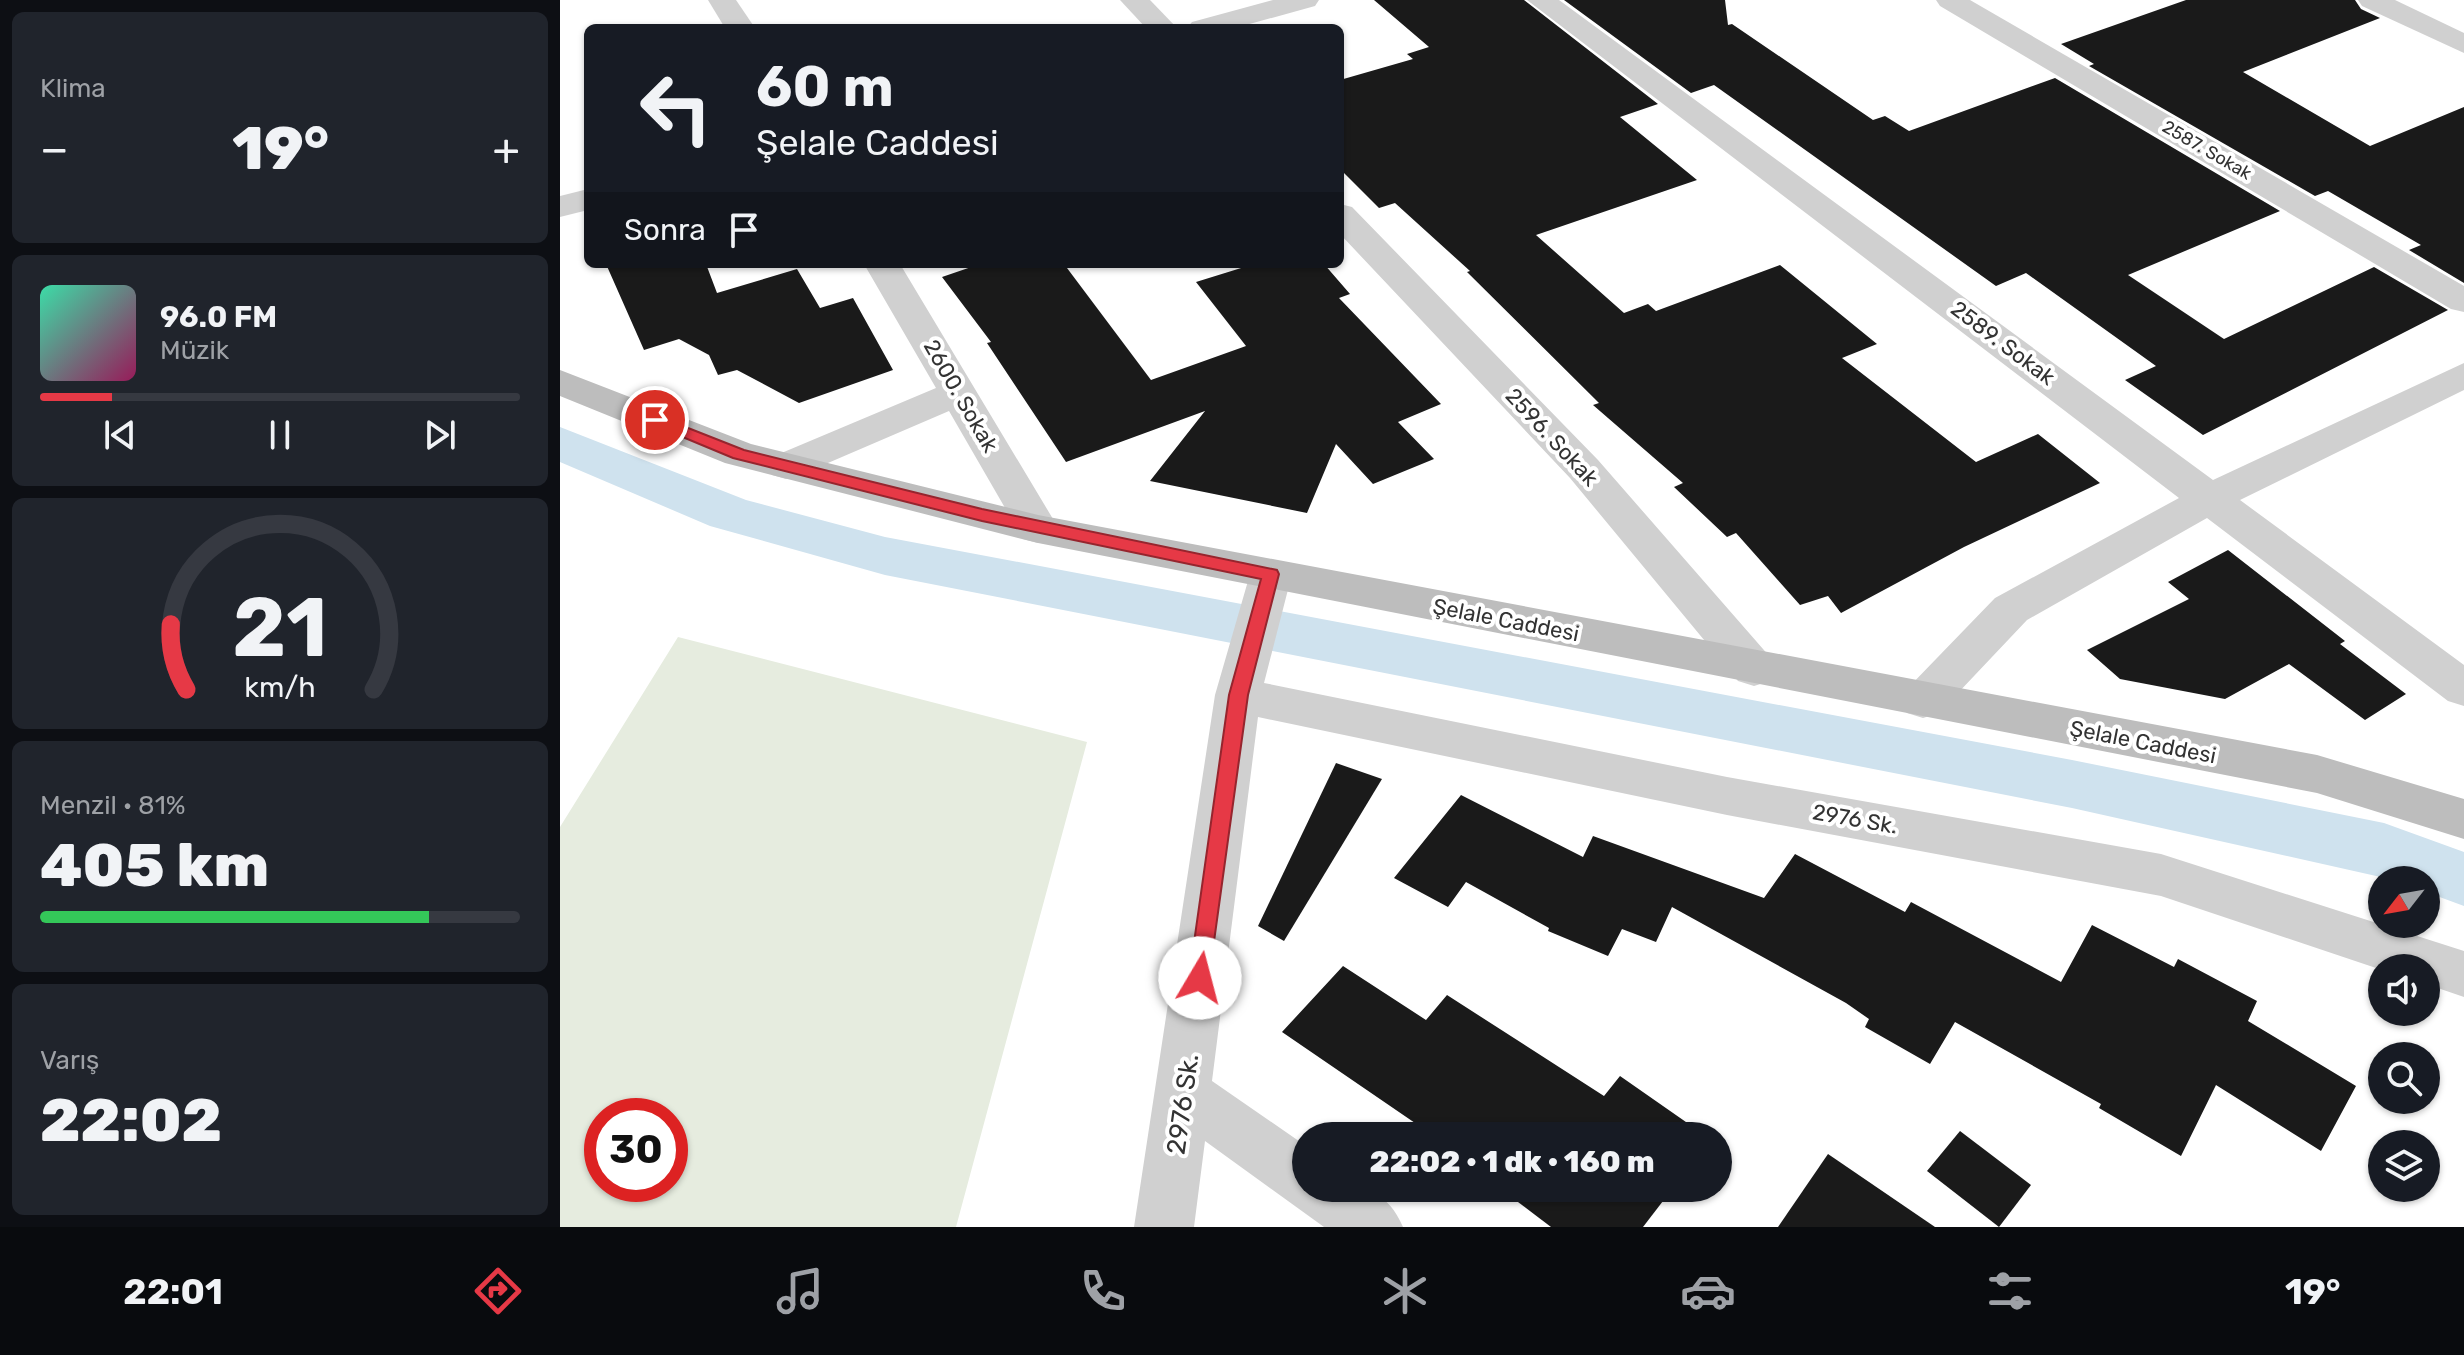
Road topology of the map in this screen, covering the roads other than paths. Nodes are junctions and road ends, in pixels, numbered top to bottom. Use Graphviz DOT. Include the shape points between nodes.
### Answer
graph roads {
  1 [pos="722,0"];
  2 [pos="1134,0"];
  3 [pos="1305,0"];
  4 [pos="1541,0"];
  5 [pos="1950,0"];
  6 [pos="2372,0"];
  7 [pos="737,24"];
  8 [pos="1158,24"];
  9 [pos="1217,24"];
  10 [pos="2464,44"];
  11 [pos="584,200"];
  12 [pos="560,207"];
  13 [pos="1344,218"];
  14 [pos="884,268"];
  15 [pos="2464,301"];
  16 [pos="2464,375"];
  17 [pos="560,382"];
  18 [pos="959,393"];
  19 [pos="786,466"];
  20 [pos="2211,498"];
  21 [pos="1038,529"];
  22 [pos="1271,574"];
  23 [pos="1754,669"];
  24 [pos="2464,689"];
  25 [pos="1238,695"];
  26 [pos="1923,701"];
  27 [pos="2464,819"];
  28 [pos="2464,974"];
  29 [pos="1184,1094"];
  30 [pos="1292,1170"];
  31 [pos="1338,1202"];
  32 [pos="1164,1227"];
  33 [pos="1373,1227"];
  1 -- 7 [label="street"];
  2 -- 8 [label="street"];
  3 -- 9 [label="street"];
  4 -- 20 [label="street, 2589. Sokak"];
  5 -- 15 [label="street, 2587. Sokak"];
  6 -- 10 [label="street"];
  11 -- 12 [label="street"];
  13 -- 23 [label="street, 2596. Sokak" via="1584,469"];
  14 -- 18 [label="street, 2600. Sokak"];
  16 -- 20 [label="street"];
  17 -- 19 [label="street, Şelale Caddesi" via="739,454"];
  18 -- 19 [label="street"];
  18 -- 21 [label="street, 2600. Sokak"];
  19 -- 21 [label="street, Şelale Caddesi"];
  20 -- 24 [label="street, 2589. Sokak"];
  20 -- 26 [label="street" via="2011,609"];
  21 -- 22 [label="street, Şelale Caddesi"];
  22 -- 23 [label="street, Şelale Caddesi"];
  22 -- 25 [label="street, 2976 Sk."];
  23 -- 26 [label="street, Şelale Caddesi"];
  25 -- 28 [label="street, 2976 Sk." via="1727,796 2161,875"];
  25 -- 29 [label="street, 2976 Sk."];
  26 -- 27 [label="street, Şelale Caddesi" via="2317,774"];
  29 -- 30 [label="street"];
  29 -- 32 [label="street, 2976 Sk."];
  31 -- 33 [label="street"];
}
